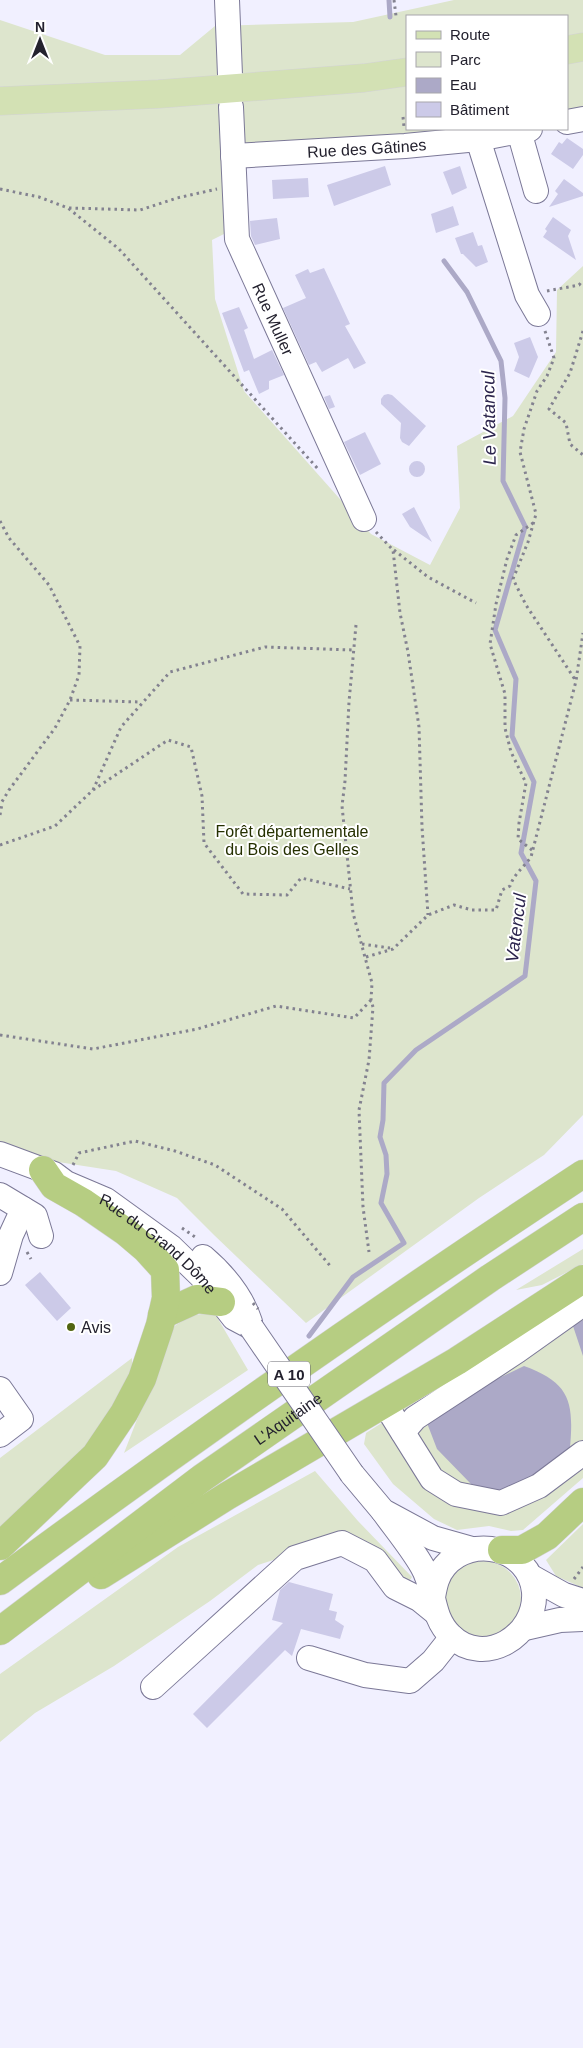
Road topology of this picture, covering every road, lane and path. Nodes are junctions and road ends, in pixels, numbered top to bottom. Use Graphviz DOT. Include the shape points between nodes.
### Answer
graph roads {
  1 [pos="227,0"];
  2 [pos="394,0"];
  3 [pos="396,16"];
  4 [pos="583,48"];
  5 [pos="568,50"];
  6 [pos="406,72"];
  7 [pos="230,75"];
  8 [pos="0,101"];
  9 [pos="231,107"];
  10 [pos="583,119"];
  11 [pos="568,122"];
  12 [pos="524,130"];
  13 [pos="478,139"];
  14 [pos="233,156"];
  15 [pos="0,188"];
  16 [pos="536,191"];
  17 [pos="199,193"];
  18 [pos="68,208"];
  19 [pos="583,280"];
  20 [pos="533,304"];
  21 [pos="583,331"];
  22 [pos="583,455"];
  23 [pos="323,474"];
  24 [pos="364,520"];
  25 [pos="0,521"];
  26 [pos="533,523"];
  27 [pos="393,550"];
  28 [pos="476,603"];
  29 [pos="356,625"];
  30 [pos="583,633"];
  31 [pos="354,650"];
  32 [pos="576,681"];
  33 [pos="70,700"];
  34 [pos="141,702"];
  35 [pos="93,790"];
  36 [pos="1,804"];
  37 [pos="0,815"];
  38 [pos="0,845"];
  39 [pos="533,851"];
  40 [pos="350,889"];
  41 [pos="428,915"];
  42 [pos="362,944"];
  43 [pos="393,949"];
  44 [pos="366,957"];
  45 [pos="371,1000"];
  46 [pos="0,1035"];
  47 [pos="0,1154"];
  48 [pos="55,1172"];
  49 [pos="583,1174"];
  50 [pos="0,1194"];
  51 [pos="23,1210"];
  52 [pos="583,1217"];
  53 [pos="40,1236"];
  54 [pos="369,1252"];
  55 [pos="332,1268"];
  56 [pos="0,1273"];
  57 [pos="583,1279"];
  58 [pos="583,1304"];
  59 [pos="238,1314"];
  60 [pos="162,1315"];
  61 [pos="0,1389"];
  62 [pos="385,1404"];
  63 [pos="403,1432"];
  64 [pos="0,1435"];
  65 [pos="583,1453"];
  66 [pos="583,1502"];
  67 [pos="383,1511"];
  68 [pos="0,1546"];
  69 [pos="472,1548"];
  70 [pos="502,1550"];
  71 [pos="530,1576"];
  72 [pos="0,1581"];
  73 [pos="583,1601"];
  74 [pos="434,1604"];
  75 [pos="583,1619"];
  76 [pos="525,1628"];
  77 [pos="0,1631"];
  78 [pos="452,1637"];
  79 [pos="0,1643"];
  80 [pos="309,1658"];
  81 [pos="153,1687"];
  1 -- 7 [label="street"];
  2 -- 3 [label="path"];
  4 -- 5 [label="main road"];
  6 -- 8 [label="main road" via="159,94"];
  9 -- 14 [label="street, Rue Muller"];
  10 -- 11 [label="street"];
  12 -- 13 [label="street, Rue des Gâtines"];
  12 -- 16 [label="street"];
  13 -- 14 [label="street, Rue des Gâtines"];
  13 -- 20 [label="street"];
  14 -- 24 [label="street, Rue Muller" via="238,240"];
  15 -- 18 [label="path" via="40,197"];
  17 -- 18 [label="path" via="140,210"];
  18 -- 23 [label="path" via="119,249"];
  19 -- 20 [label="path" via="579,285"];
  20 -- 26 [label="path" via="554,358 537,390 520,452 536,514"];
  21 -- 22 [label="path" via="570,373 549,408 566,423 570,444"];
  24 -- 27 [label="path"];
  25 -- 33 [label="path" via="9,538 49,585 80,646 79,675"];
  26 -- 32 [label="path" via="513,579 526,605"];
  26 -- 39 [label="path" via="516,535 506,559 490,644 504,694 504,728 526,783 518,839"];
  27 -- 28 [label="path" via="428,577"];
  27 -- 41 [label="path" via="419,727"];
  29 -- 31 [label="path"];
  30 -- 32 [label="path"];
  31 -- 34 [label="path" via="265,647 170,672"];
  31 -- 40 [label="path" via="342,806"];
  32 -- 39 [label="path"];
  33 -- 34 [label="path"];
  33 -- 36 [label="path" via="55,728"];
  34 -- 35 [label="path" via="121,727"];
  35 -- 38 [label="path" via="55,826"];
  35 -- 40 [label="path" via="168,740 191,747 202,796 204,843 243,894 287,894 301,878"];
  36 -- 37 [label="path"];
  39 -- 41 [label="path" via="514,875 510,886 502,890 496,910 472,910 454,905"];
  40 -- 42 [label="path"];
  41 -- 43 [label="path"];
  42 -- 43 [label="path"];
  42 -- 44 [label="path"];
  43 -- 44 [label="path"];
  44 -- 45 [label="path" via="372,983"];
  45 -- 46 [label="path" via="354,1018 276,1006 198,1029 93,1049"];
  45 -- 54 [label="path" via="374,1007 369,1060 359,1110 363,1207"];
  47 -- 48 [label="street, Rue du Grand Dôme"];
  48 -- 55 [label="path" via="79,1153 135,1141 215,1165 282,1209"];
  48 -- 59 [label="street, Rue du Grand Dôme" via="66,1183 106,1200 171,1247"];
  48 -- 60 [label="highway" via="54,1186 126,1232 165,1270 166,1298"];
  49 -- 72 [label="highway, A 10" via="461,1254 260,1394"];
  50 -- 51 [label="street"];
  51 -- 53 [label="street" via="35,1216"];
  51 -- 56 [label="street" via="11,1235"];
  52 -- 77 [label="highway, L'Aquitaine / A 10" via="202,1478"];
  57 -- 62 [label="highway"];
  58 -- 63 [label="street" via="415,1418"];
  59 -- 60 [label="highway" via="197,1299"];
  59 -- 67 [label="street, Rue du Grand Dôme, bridge" via="352,1474"];
  60 -- 68 [label="highway" via="142,1379 95,1456"];
  61 -- 64 [label="street" via="21,1419"];
  62 -- 63 [label="street"];
  62 -- 79 [label="highway" via="227,1496"];
  63 -- 65 [label="street" via="432,1479 456,1494 501,1503 539,1486"];
  66 -- 70 [label="highway" via="547,1536 522,1550"];
  67 -- 69 [label="street, Rue du Grand Dôme" via="433,1538"];
  67 -- 74 [label="street" via="423,1567"];
  69 -- 70 [label="street"];
  69 -- 74 [label="street" via="444,1566 436,1581"];
  70 -- 71 [label="street" via="523,1565"];
  71 -- 73 [label="street" via="564,1595"];
  71 -- 76 [label="street" via="534,1602"];
  74 -- 78 [label="street" via="442,1626"];
  74 -- 81 [label="street" via="395,1587 375,1560 342,1543 296,1558"];
  75 -- 76 [label="street" via="560,1620"];
  76 -- 78 [label="street" via="498,1646 482,1648 466,1645"];
  78 -- 80 [label="street" via="434,1661 410,1681 365,1675"];
}
